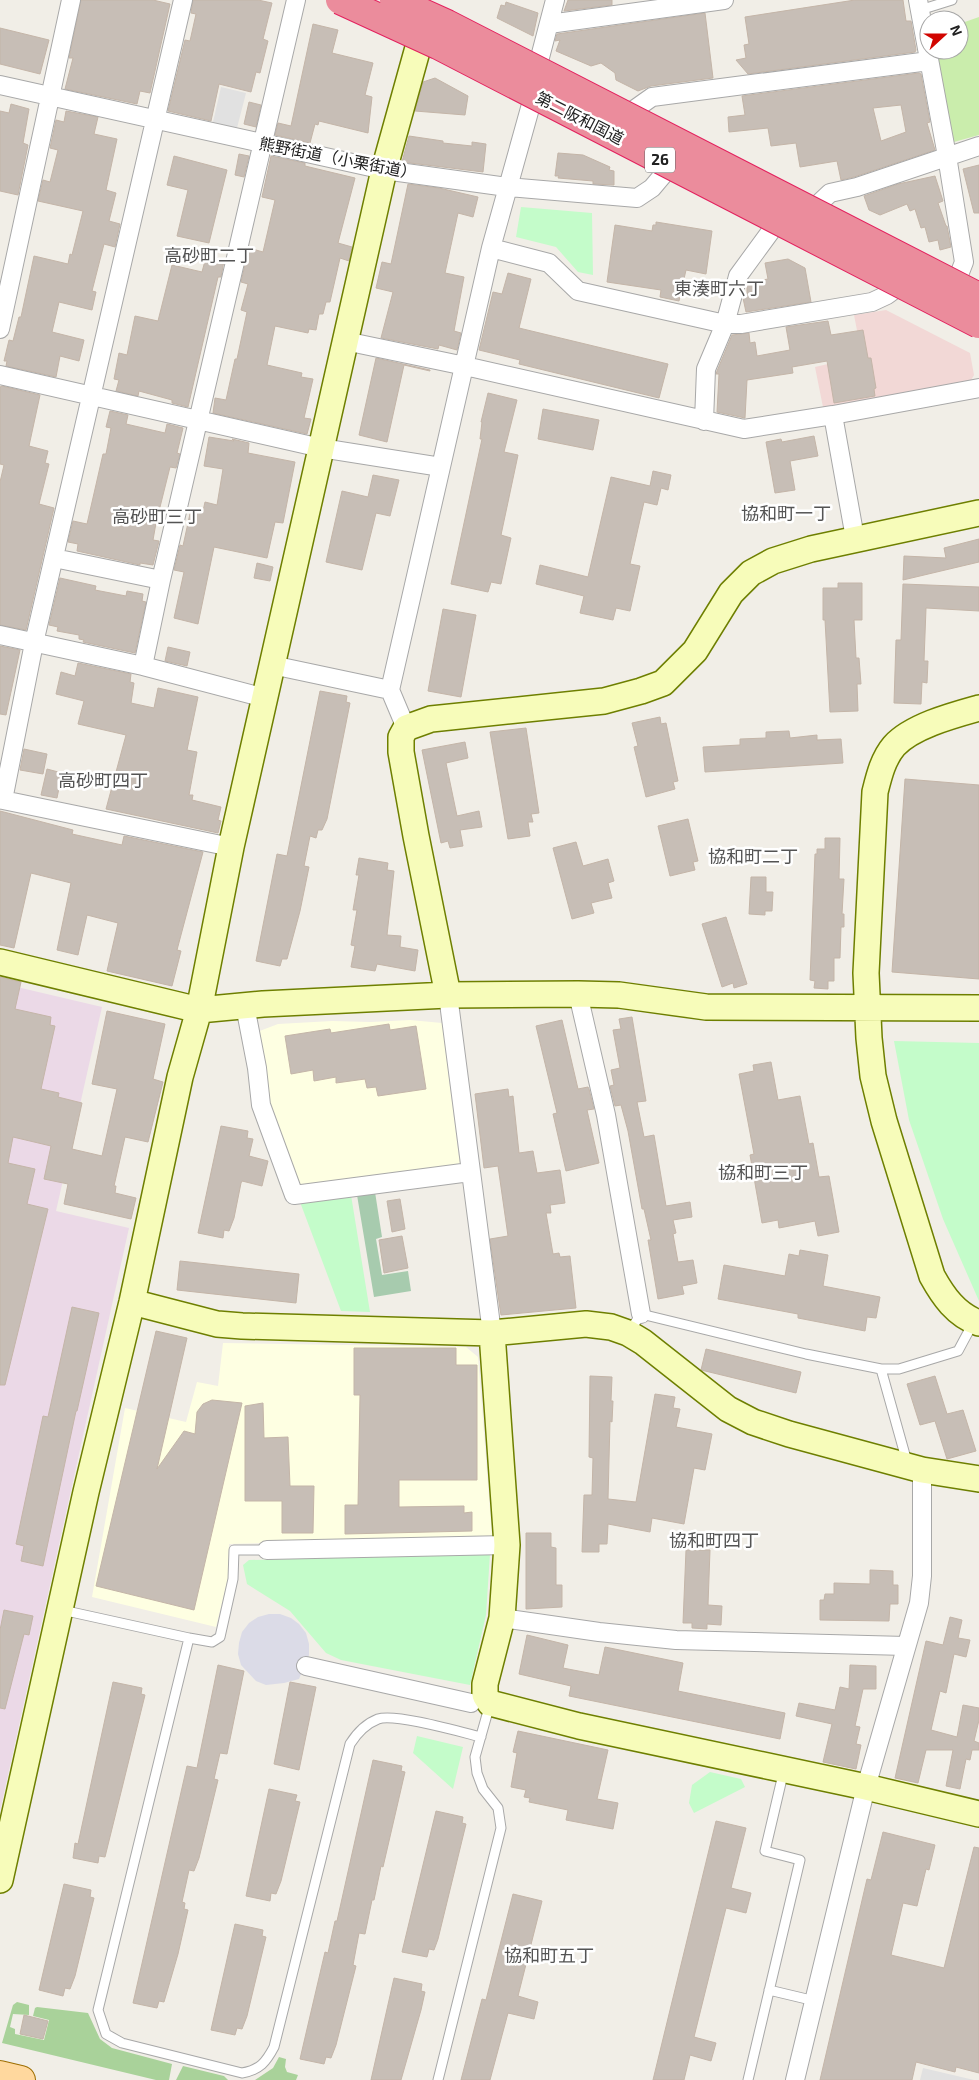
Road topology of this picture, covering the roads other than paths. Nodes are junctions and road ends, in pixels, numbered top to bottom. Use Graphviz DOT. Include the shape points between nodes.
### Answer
graph roads {
  1 [pos="71,0"];
  2 [pos="183,0"];
  3 [pos="296,0"];
  4 [pos="340,0"];
  5 [pos="394,0"];
  6 [pos="425,0"];
  7 [pos="555,0"];
  8 [pos="724,0"];
  9 [pos="952,0"];
  10 [pos="919,5"];
  11 [pos="549,24"];
  12 [pos="930,62"];
  13 [pos="538,65"];
  14 [pos="0,85"];
  15 [pos="49,96"];
  16 [pos="532,101"];
  17 [pos="628,114"];
  18 [pos="155,120"];
  19 [pos="262,143"];
  20 [pos="979,146"];
  21 [pos="947,156"];
  22 [pos="668,169"];
  23 [pos="384,170"];
  24 [pos="507,187"];
  25 [pos="813,209"];
  26 [pos="776,224"];
  27 [pos="492,248"];
  28 [pos="957,280"];
  29 [pos="898,287"];
  30 [pos="979,297"];
  31 [pos="725,324"];
  32 [pos="979,324"];
  33 [pos="0,329"];
  34 [pos="345,341"];
  35 [pos="465,366"];
  36 [pos="0,376"];
  37 [pos="979,388"];
  38 [pos="91,396"];
  39 [pos="833,416"];
  40 [pos="200,420"];
  41 [pos="704,421"];
  42 [pos="321,448"];
  43 [pos="441,467"];
  44 [pos="979,513"];
  45 [pos="855,538"];
  46 [pos="54,558"];
  47 [pos="161,580"];
  48 [pos="0,635"];
  49 [pos="34,643"];
  50 [pos="144,666"];
  51 [pos="272,666"];
  52 [pos="390,690"];
  53 [pos="265,698"];
  54 [pos="979,708"];
  55 [pos="406,728"];
  56 [pos="231,847"];
  57 [pos="0,962"];
  58 [pos="578,994"];
  59 [pos="448,995"];
  60 [pos="245,1006"];
  61 [pos="979,1008"];
  62 [pos="867,1009"];
  63 [pos="199,1010"];
  64 [pos="470,1172"];
  65 [pos="132,1302"];
  66 [pos="976,1322"];
  67 [pos="635,1323"];
  68 [pos="492,1333"];
  69 [pos="881,1368"];
  70 [pos="915,1468"];
  71 [pos="979,1479"];
  72 [pos="507,1545"];
  73 [pos="267,1550"];
  74 [pos="60,1609"];
  75 [pos="502,1618"];
  76 [pos="189,1638"];
  77 [pos="906,1646"];
  78 [pos="306,1666"];
  79 [pos="481,1703"];
  80 [pos="481,1737"];
  81 [pos="784,1770"];
  82 [pos="866,1787"];
  83 [pos="979,1814"];
  84 [pos="0,1880"];
  85 [pos="769,1990"];
  86 [pos="814,2001"];
  87 [pos="0,2075"];
  88 [pos="241,2077"];
  89 [pos="21,2080"];
  90 [pos="438,2080"];
  91 [pos="748,2080"];
  92 [pos="794,2080"];
  1 -- 15 [label="street"];
  2 -- 18 [label="street"];
  3 -- 19 [label="street"];
  4 -- 32 [label="highway, 第二阪和国道 / 26, bridge" via="438,45"];
  5 -- 30 [label="highway, 第二阪和国道 / 26, bridge"];
  6 -- 23 [label="street" via="419,44"];
  7 -- 11 [label="street"];
  8 -- 11 [label="street"];
  9 -- 10 [label="lane"];
  10 -- 12 [label="street"];
  11 -- 13 [label="street"];
  12 -- 17 [label="street" via="652,97"];
  12 -- 21 [label="street"];
  14 -- 15 [label="street, 熊野街道（小栗街道）"];
  15 -- 18 [label="street, 熊野街道（小栗街道）"];
  15 -- 33 [label="street"];
  16 -- 24 [label="street"];
  18 -- 19 [label="street, 熊野街道（小栗街道）"];
  18 -- 38 [label="street"];
  19 -- 23 [label="street, 熊野街道（小栗街道）"];
  19 -- 40 [label="street"];
  20 -- 21 [label="street"];
  21 -- 25 [label="street" via="830,193"];
  21 -- 28 [label="street" via="964,262"];
  22 -- 24 [label="street, 熊野街道（小栗街道）" via="652,188 637,198"];
  23 -- 24 [label="street, 熊野街道（小栗街道）"];
  23 -- 34 [label="street"];
  24 -- 27 [label="street"];
  26 -- 31 [label="street" via="738,276"];
  27 -- 31 [label="street" via="549,263 578,292"];
  27 -- 35 [label="street"];
  29 -- 31 [label="street" via="872,302"];
  31 -- 41 [label="street" via="706,369"];
  34 -- 35 [label="street"];
  34 -- 42 [label="street"];
  35 -- 41 [label="street"];
  35 -- 43 [label="street"];
  36 -- 38 [label="street"];
  37 -- 39 [label="street"];
  38 -- 40 [label="street"];
  38 -- 46 [label="street"];
  39 -- 41 [label="street" via="744,429"];
  39 -- 45 [label="street"];
  40 -- 42 [label="street"];
  40 -- 47 [label="street"];
  42 -- 43 [label="street"];
  42 -- 51 [label="street"];
  43 -- 52 [label="street"];
  44 -- 45 [label="street"];
  45 -- 55 [label="street" via="810,549 751,573 731,594 695,650 663,683 604,701 431,719"];
  46 -- 47 [label="street"];
  46 -- 49 [label="street"];
  47 -- 50 [label="street"];
  48 -- 49 [label="street"];
  49 -- 50 [label="street"];
  49 -- 56 [label="street" via="3,800"];
  50 -- 53 [label="street"];
  51 -- 52 [label="street"];
  51 -- 53 [label="street"];
  52 -- 55 [label="street"];
  53 -- 56 [label="street"];
  54 -- 62 [label="street" via="914,731 894,746 881,766 875,792"];
  55 -- 59 [label="street" via="401,737 401,752"];
  56 -- 63 [label="street"];
  57 -- 63 [label="street"];
  58 -- 59 [label="street"];
  58 -- 62 [label="street" via="619,995 706,1007"];
  58 -- 67 [label="street" via="606,1115"];
  59 -- 60 [label="street"];
  59 -- 64 [label="street"];
  60 -- 63 [label="street"];
  60 -- 64 [label="street" via="261,1104 294,1195"];
  61 -- 62 [label="street"];
  62 -- 66 [label="street" via="874,1076 882,1112 932,1276 943,1296 960,1313"];
  63 -- 65 [label="street" via="180,1077"];
  64 -- 68 [label="street"];
  65 -- 68 [label="street" via="217,1324"];
  65 -- 74 [label="street"];
  66 -- 69 [label="lane" via="958,1351 899,1369"];
  67 -- 68 [label="street"];
  67 -- 69 [label="lane"];
  67 -- 70 [label="street" via="728,1409 753,1422"];
  68 -- 72 [label="street"];
  69 -- 70 [label="lane"];
  70 -- 71 [label="street"];
  70 -- 77 [label="street" via="922,1576 919,1603"];
  72 -- 73 [label="street"];
  72 -- 75 [label="street"];
  73 -- 76 [label="lane" via="234,1550 233,1579 220,1637 212,1642"];
  74 -- 76 [label="lane"];
  74 -- 84 [label="street"];
  75 -- 77 [label="street" via="676,1640"];
  75 -- 79 [label="street"];
  76 -- 88 [label="lane" via="98,2010 106,2034 122,2043"];
  77 -- 82 [label="street"];
  78 -- 79 [label="street"];
  79 -- 80 [label="lane"];
  79 -- 81 [label="street"];
  80 -- 88 [label="lane" via="397,1718 380,1718 358,1731 350,1744 274,2047 266,2063"];
  80 -- 90 [label="lane" via="475,1757 477,1773 483,1789 498,1808 501,1828"];
  81 -- 82 [label="street"];
  81 -- 85 [label="lane" via="765,1851 800,1860"];
  82 -- 83 [label="street"];
  82 -- 86 [label="street"];
  85 -- 86 [label="lane"];
  85 -- 91 [label="lane"];
  86 -- 92 [label="street"];
  87 -- 89 [label="main road"];
}
